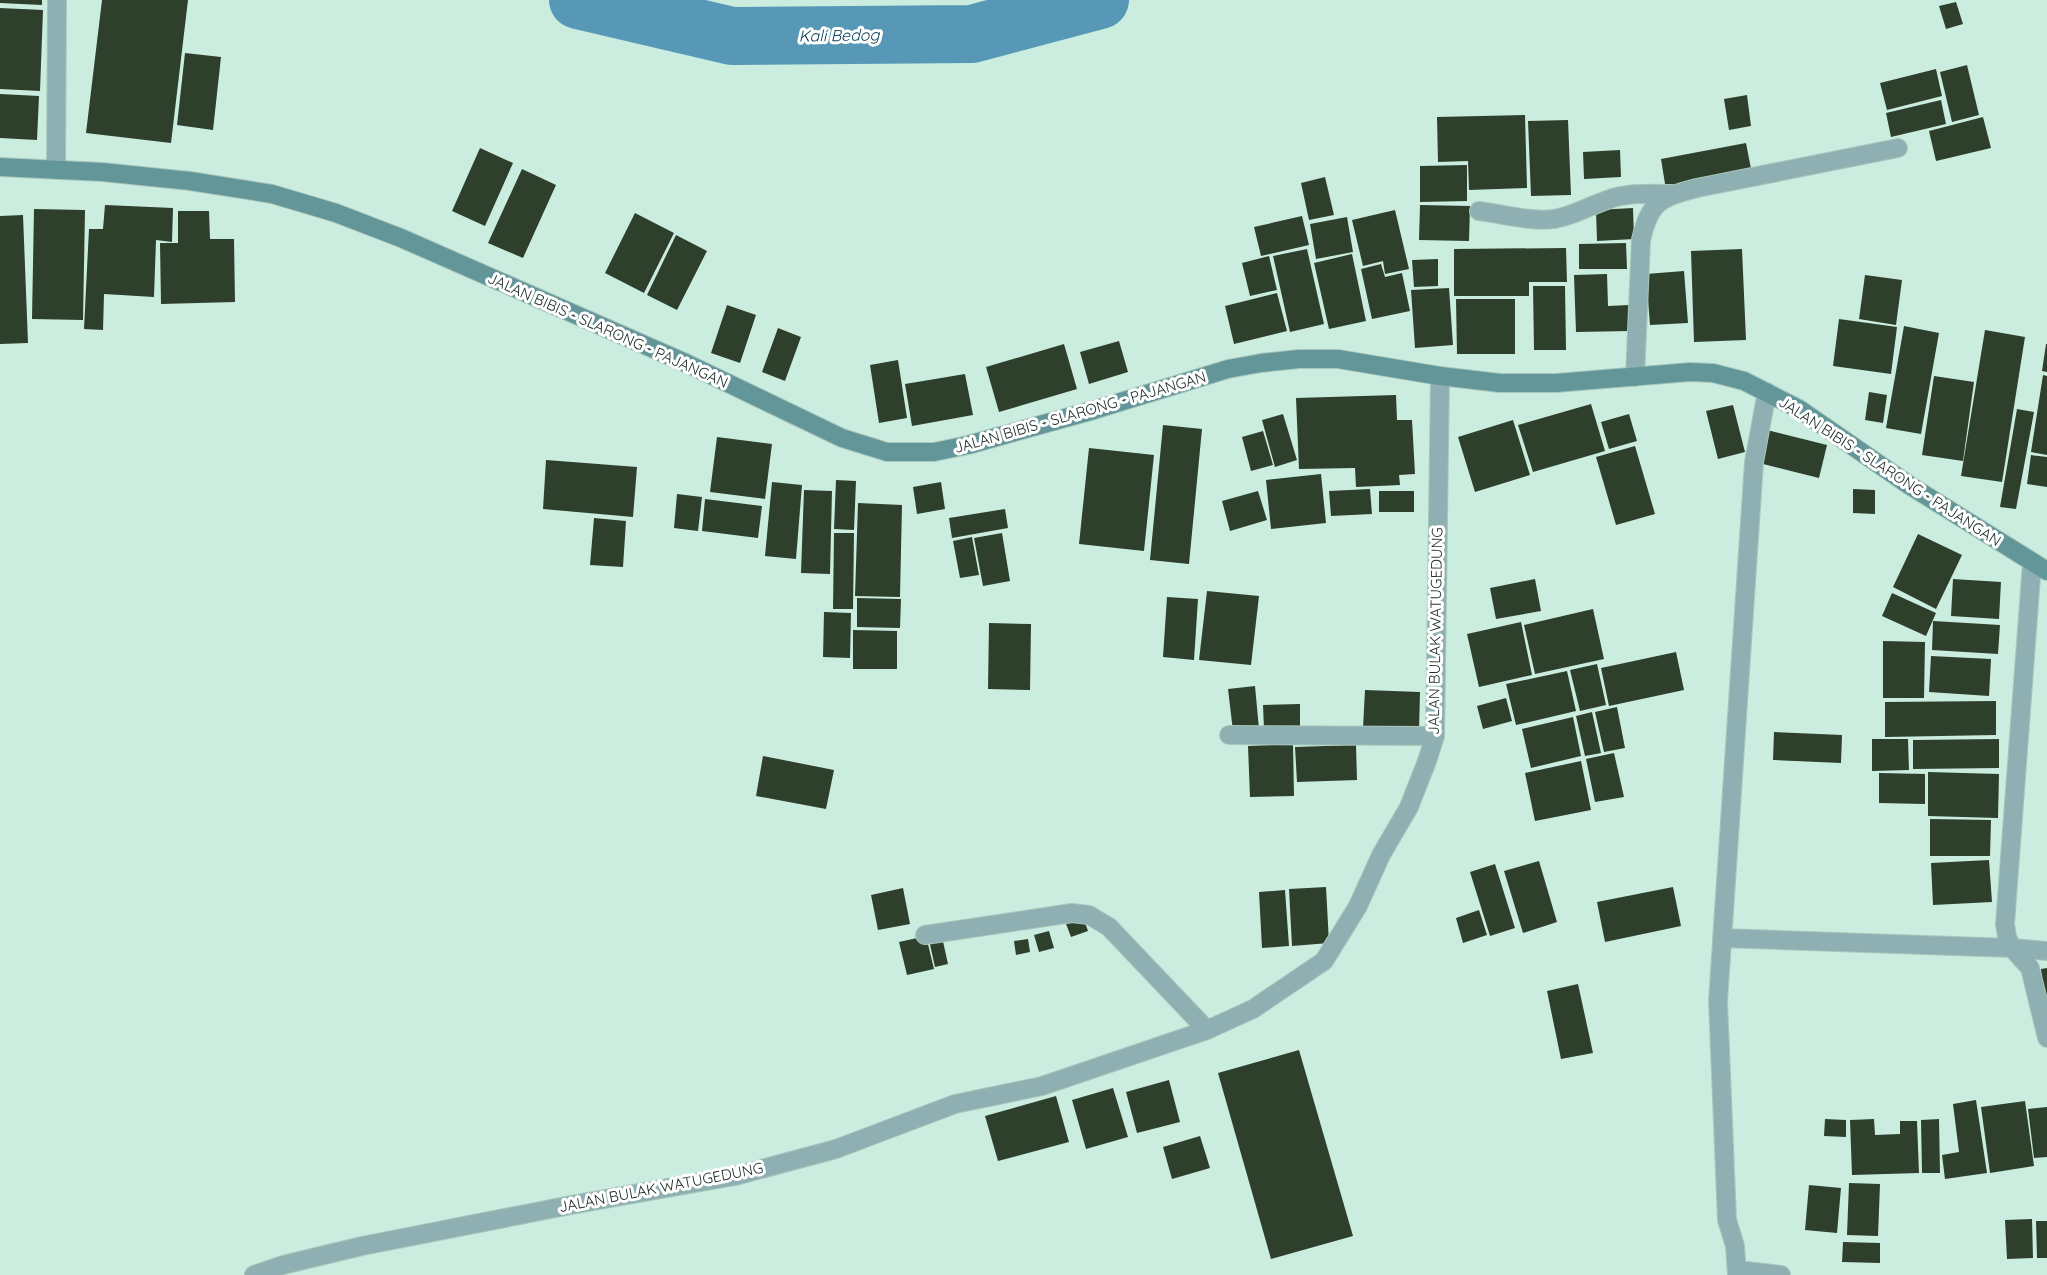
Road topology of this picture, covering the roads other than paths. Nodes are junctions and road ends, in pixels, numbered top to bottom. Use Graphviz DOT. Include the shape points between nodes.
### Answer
graph roads {
  1 [pos="57,0"];
  2 [pos="1898,148"];
  3 [pos="0,167"];
  4 [pos="56,170"];
  5 [pos="1674,194"];
  6 [pos="1479,211"];
  7 [pos="1440,376"];
  8 [pos="1635,377"];
  9 [pos="1767,392"];
  10 [pos="2039,567"];
  11 [pos="1229,735"];
  12 [pos="1435,736"];
  13 [pos="925,935"];
  14 [pos="1722,938"];
  15 [pos="2012,948"];
  16 [pos="2047,951"];
  17 [pos="1207,1030"];
  18 [pos="2047,1038"];
  19 [pos="1738,1272"];
  20 [pos="254,1275"];
  21 [pos="1780,1275"];
  1 -- 4 [label="street"];
  2 -- 5 [label="street"];
  3 -- 4 [label="main road, JALAN BIBIS - SLARONG - PAJANGAN"];
  4 -- 7 [label="main road, JALAN BIBIS - SLARONG - PAJANGAN" via="190,181 272,194 336,213 688,364 842,438 887,452 934,452 968,446 1228,369 1261,363 1338,359"];
  5 -- 6 [label="street" via="1625,195 1556,219"];
  5 -- 8 [label="street" via="1650,212 1641,240"];
  7 -- 8 [label="main road, JALAN BIBIS - SLARONG - PAJANGAN" via="1500,383"];
  7 -- 12 [label="street, JALAN BULAK WATUGEDUNG"];
  8 -- 9 [label="main road, JALAN BIBIS - SLARONG - PAJANGAN" via="1713,373"];
  9 -- 10 [label="main road, JALAN BIBIS - SLARONG - PAJANGAN" via="1799,409"];
  9 -- 14 [label="street" via="1754,462"];
  10 -- 15 [label="street" via="2006,924"];
  11 -- 12 [label="street"];
  12 -- 17 [label="street, JALAN BULAK WATUGEDUNG" via="1409,807 1358,906 1324,961 1253,1009"];
  13 -- 17 [label="street" via="1084,913 1109,927"];
  14 -- 15 [label="street"];
  14 -- 19 [label="street" via="1718,1001 1727,1220"];
  15 -- 16 [label="street"];
  15 -- 18 [label="street" via="2030,968"];
  17 -- 20 [label="street, JALAN BULAK WATUGEDUNG" via="1042,1086 955,1104 836,1149 735,1176 362,1246"];
  19 -- 21 [label="street"];
}
